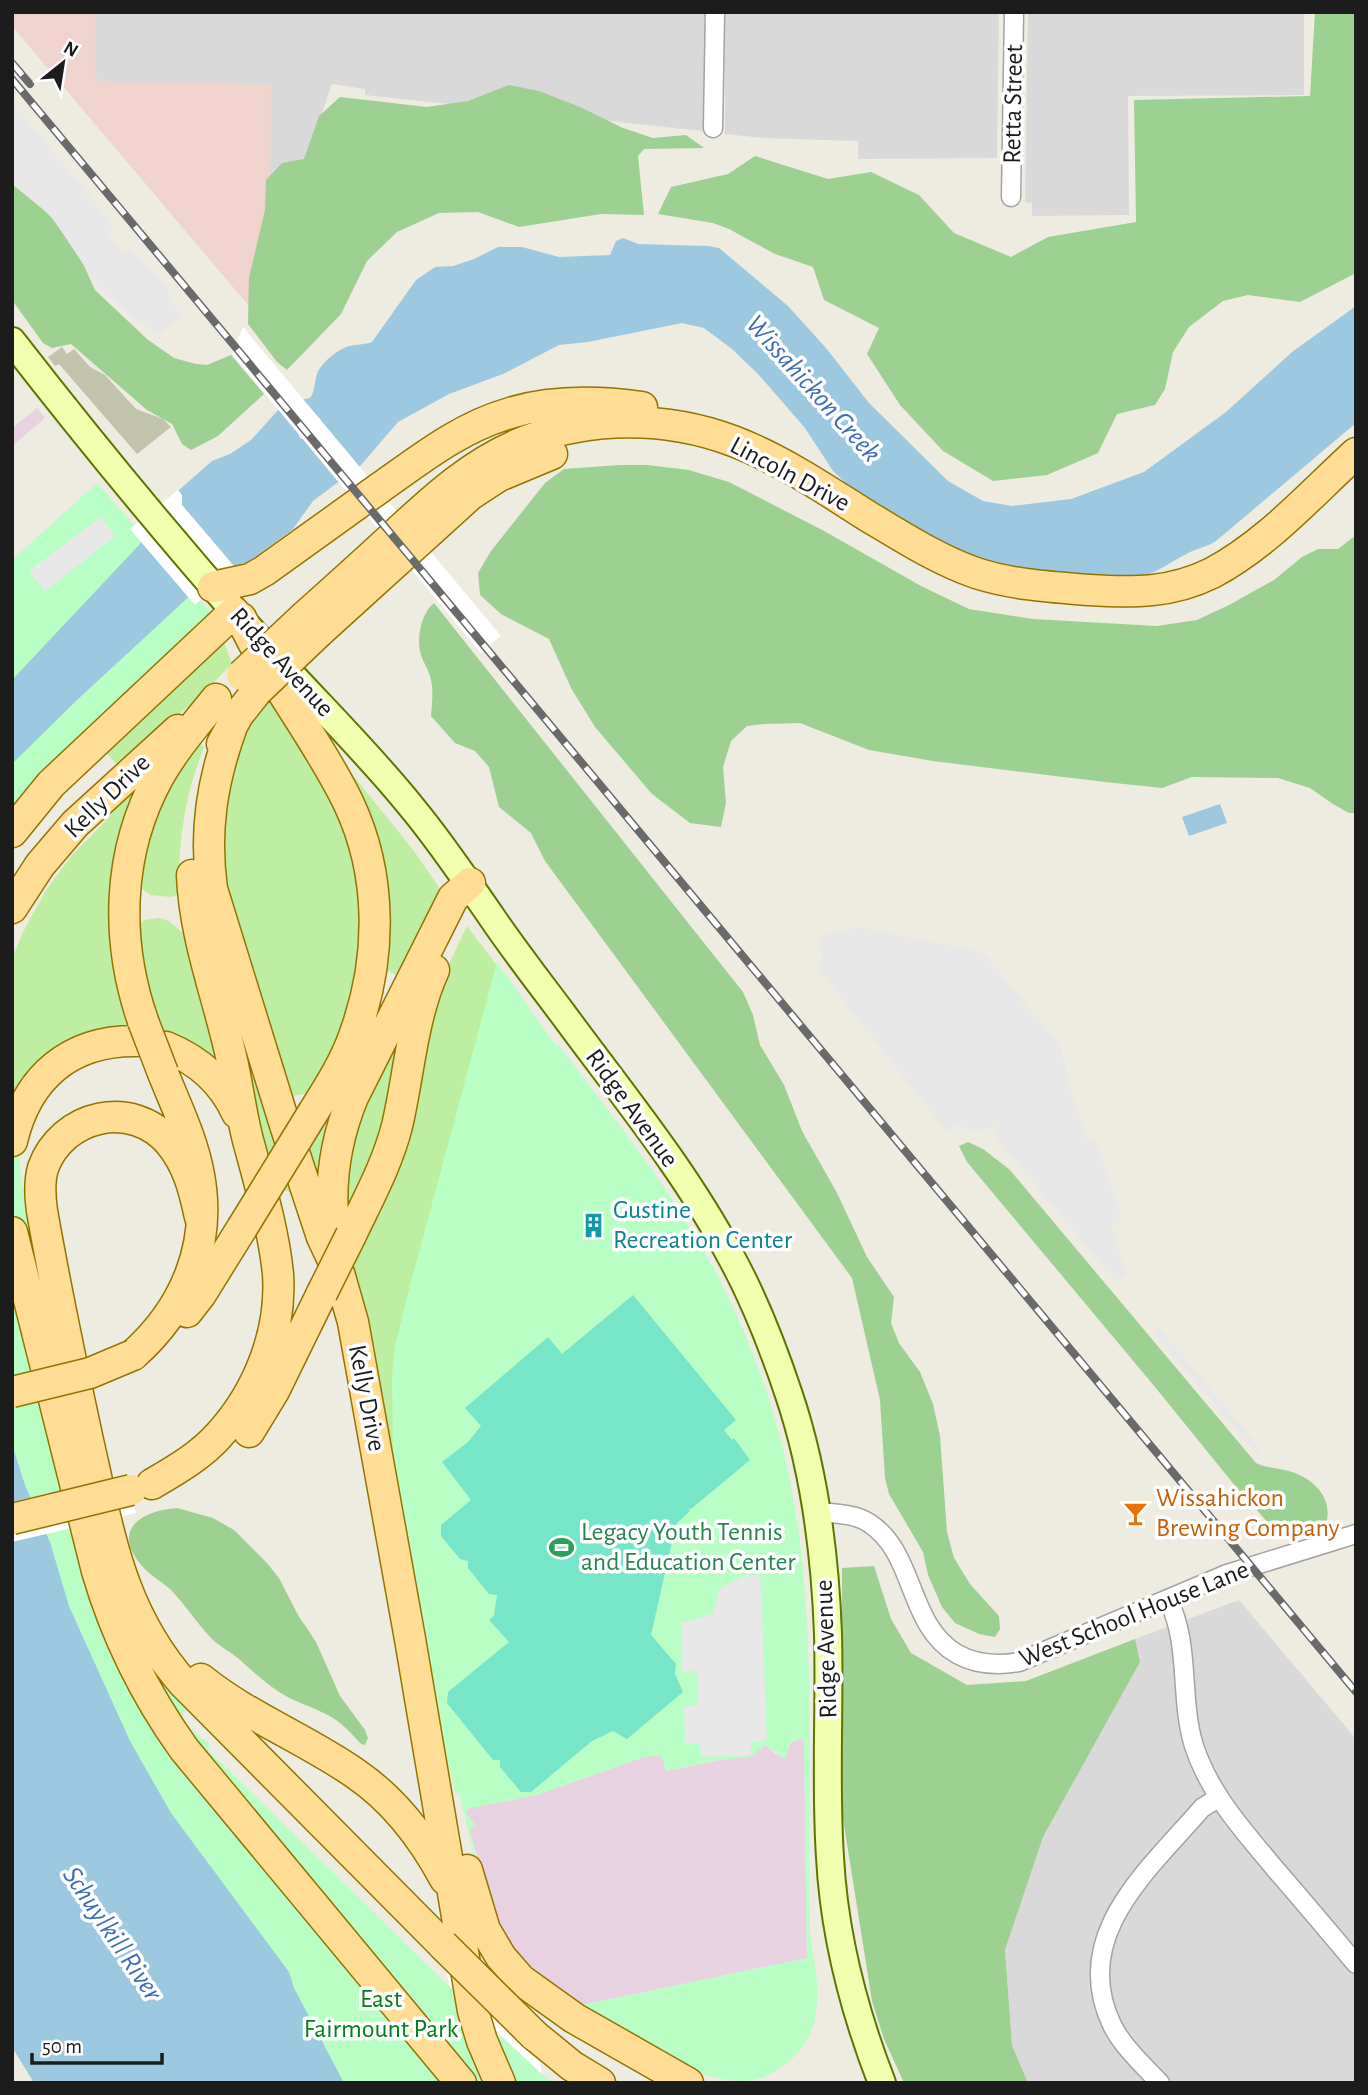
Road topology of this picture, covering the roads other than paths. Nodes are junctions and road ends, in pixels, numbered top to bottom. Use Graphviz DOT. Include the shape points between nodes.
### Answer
graph roads {
  1 [pos="715,12"];
  2 [pos="1014,12"];
  3 [pos="713,128"];
  4 [pos="1012,197"];
  5 [pos="12,341"];
  6 [pos="713,434"];
  7 [pos="1356,453"];
  8 [pos="1356,481"];
  9 [pos="213,587"];
  10 [pos="237,615"];
  11 [pos="312,624"];
  12 [pos="249,683"];
  13 [pos="216,699"];
  14 [pos="232,726"];
  15 [pos="12,832"];
  16 [pos="470,883"];
  17 [pos="12,908"];
  18 [pos="140,1031"];
  19 [pos="165,1060"];
  20 [pos="245,1132"];
  21 [pos="12,1141"];
  22 [pos="200,1217"];
  23 [pos="13,1227"];
  24 [pos="330,1283"];
  25 [pos="133,1355"];
  26 [pos="12,1392"];
  27 [pos="141,1487"];
  28 [pos="817,1512"];
  29 [pos="12,1519"];
  30 [pos="1356,1534"];
  31 [pos="117,1559"];
  32 [pos="1168,1599"];
  33 [pos="112,1620"];
  34 [pos="421,1702"];
  35 [pos="1217,1798"];
  36 [pos="454,1898"];
  37 [pos="445,1958"];
  38 [pos="1356,1964"];
  39 [pos="537,2048"];
  40 [pos="461,2083"];
  41 [pos="500,2083"];
  42 [pos="570,2083"];
  43 [pos="600,2083"];
  44 [pos="688,2083"];
  45 [pos="883,2083"];
  46 [pos="1160,2083"];
  1 -- 3 [label="street"];
  2 -- 4 [label="street, Retta Street"];
  5 -- 9 [label="main road, Ridge Avenue"];
  6 -- 7 [label="main road, Lincoln Drive" via="757,451 920,546 975,572 1032,585 1119,592 1159,591 1212,573 1271,531"];
  6 -- 9 [label="main road" via="666,412 628,405 563,403 510,412 446,441 264,571"];
  6 -- 11 [label="main road, Lincoln Drive" via="627,422 554,432 504,450 446,488"];
  8 -- 11 [label="main road, Lincoln Drive" via="1274,555 1220,591 1181,607 1117,612 1011,603 963,590 759,475 706,453 617,442 557,452 499,476"];
  9 -- 10 [label="main road, Ridge Avenue"];
  10 -- 15 [label="main road" via="51,784"];
  10 -- 16 [label="main road, Ridge Avenue" via="378,766"];
  10 -- 25 [label="main road, bridge" via="348,804 365,847 374,890 374,953 363,1009 345,1058 314,1111 186,1313"];
  11 -- 12 [label="main road, Lincoln Drive, bridge"];
  12 -- 13 [label="main road, Lincoln Drive"];
  12 -- 14 [label="main road, Lincoln Drive"];
  13 -- 17 [label="main road, Kelly Drive" via="166,738 75,824"];
  13 -- 18 [label="main road" via="159,778 132,846 124,898 124,945"];
  14 -- 20 [label="main road" via="199,796 191,865 196,911"];
  14 -- 24 [label="main road, Kelly Drive" via="209,809 212,889 322,1237"];
  16 -- 24 [label="main road, bridge" via="463,911 423,1001 392,1144"];
  16 -- 24 [label="main road" via="453,898 342,1123 331,1198"];
  16 -- 28 [label="main road, Ridge Avenue" via="678,1172 732,1257 777,1361 800,1433"];
  18 -- 19 [label="main road, bridge"];
  18 -- 21 [label="main road" via="90,1046 58,1063 27,1099"];
  19 -- 20 [label="main road" via="189,1058 214,1079 233,1104"];
  19 -- 22 [label="main road" via="199,1173"];
  20 -- 27 [label="main road" via="278,1272 273,1335 255,1381 220,1435 204,1450"];
  22 -- 25 [label="main road" via="196,1259 182,1293 164,1324"];
  22 -- 31 [label="main road" via="179,1154 159,1133 132,1119 102,1117 75,1127 55,1145 43,1170 42,1211 61,1319"];
  23 -- 33 [label="main road"];
  24 -- 27 [label="main road" via="248,1433 198,1474"];
  24 -- 34 [label="main road, Kelly Drive" via="353,1322"];
  25 -- 26 [label="main road, bridge" via="90,1373"];
  27 -- 29 [label="main road, bridge"];
  28 -- 32 [label="street, West School House Lane" via="858,1517 876,1528 892,1546 934,1635 952,1651 976,1662 1019,1662"];
  28 -- 45 [label="main road, Ridge Avenue" via="828,1634 829,1828 837,1925 855,2001"];
  30 -- 32 [label="street, West School House Lane" via="1252,1566"];
  31 -- 36 [label="main road" via="157,1629 184,1664 234,1704 340,1763 374,1788 413,1830"];
  31 -- 37 [label="main road" via="142,1626 168,1665"];
  32 -- 35 [label="street" via="1184,1651 1193,1743"];
  33 -- 37 [label="main road" via="172,1700"];
  33 -- 40 [label="main road" via="150,1699 184,1749"];
  34 -- 36 [label="main road, Kelly Drive"];
  34 -- 44 [label="main road" via="479,1915 501,1957 546,2000"];
  35 -- 38 [label="street"];
  35 -- 46 [label="street" via="1202,1808 1123,1901 1103,1944 1100,1978 1106,2010 1120,2038"];
  36 -- 41 [label="main road, Kelly Drive" via="474,2011"];
  37 -- 39 [label="main road, bridge"];
  39 -- 42 [label="main road"];
  39 -- 43 [label="main road"];
}
